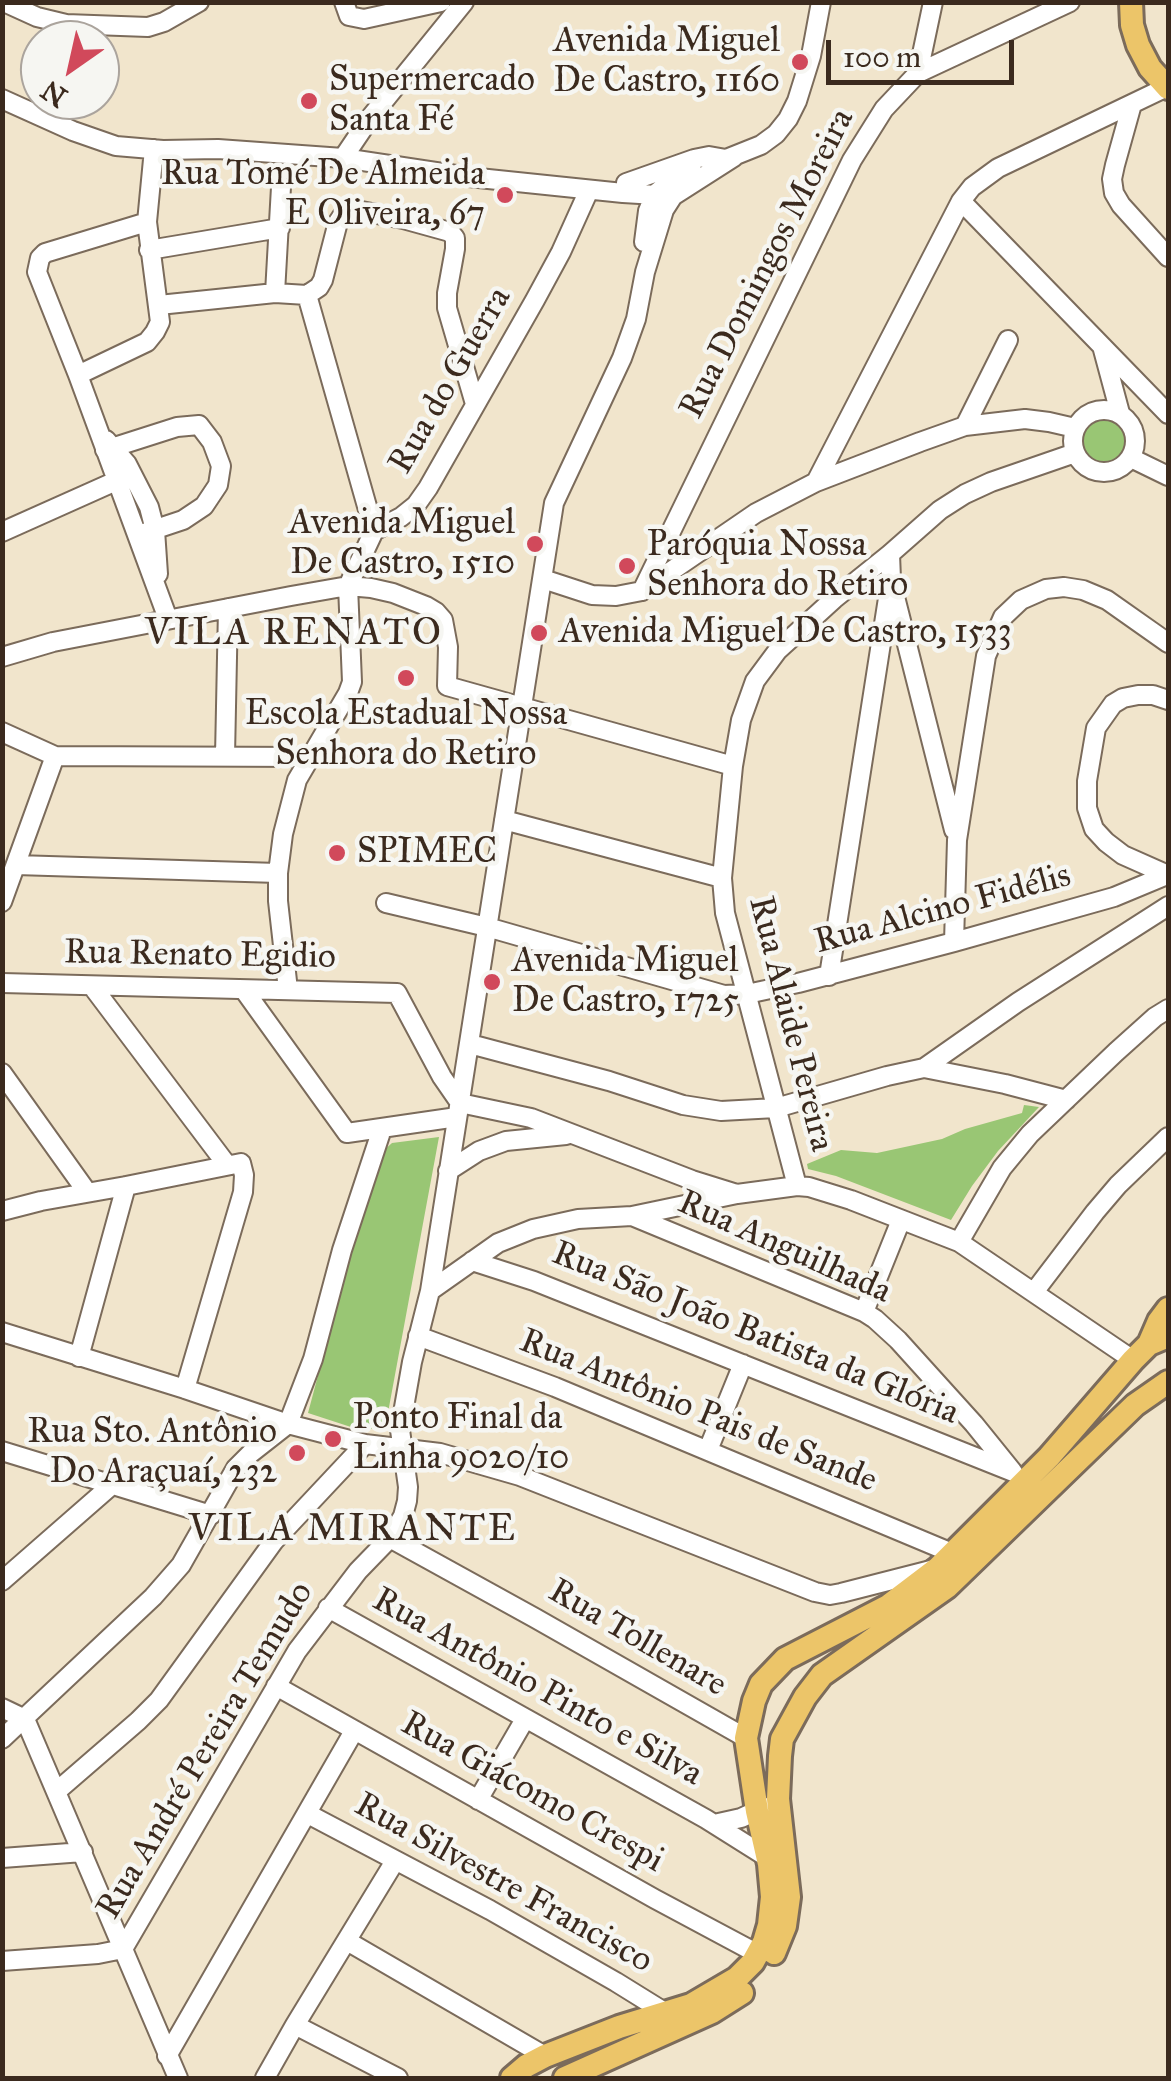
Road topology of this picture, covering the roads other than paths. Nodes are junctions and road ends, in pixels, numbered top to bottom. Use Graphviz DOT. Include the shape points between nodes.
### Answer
graph roads {
  1 [pos="4,2"];
  2 [pos="199,2"];
  3 [pos="344,2"];
  4 [pos="441,2"];
  5 [pos="464,2"];
  6 [pos="821,2"];
  7 [pos="933,2"];
  8 [pos="1070,2"];
  9 [pos="1131,2"];
  10 [pos="918,73"];
  11 [pos="1168,88"];
  12 [pos="2,99"];
  13 [pos="1132,104"];
  14 [pos="154,149"];
  15 [pos="343,158"];
  16 [pos="730,158"];
  17 [pos="626,183"];
  18 [pos="281,187"];
  19 [pos="671,189"];
  20 [pos="588,190"];
  21 [pos="961,200"];
  22 [pos="147,222"];
  23 [pos="280,228"];
  24 [pos="150,250"];
  25 [pos="1168,257"];
  26 [pos="275,293"];
  27 [pos="307,296"];
  28 [pos="159,305"];
  29 [pos="1008,340"];
  30 [pos="1102,346"];
  31 [pos="78,375"];
  32 [pos="475,404"];
  33 [pos="1120,413"];
  34 [pos="1168,414"];
  35 [pos="965,426"];
  36 [pos="1075,428"];
  37 [pos="105,443"];
  38 [pos="1075,453"];
  39 [pos="1131,458"];
  40 [pos="1168,476"];
  41 [pos="116,481"];
  42 [pos="816,482"];
  43 [pos="374,531"];
  44 [pos="2,532"];
  45 [pos="147,533"];
  46 [pos="890,554"];
  47 [pos="891,578"];
  48 [pos="543,579"];
  49 [pos="348,586"];
  50 [pos="642,591"];
  51 [pos="228,608"];
  52 [pos="168,619"];
  53 [pos="1168,643"];
  54 [pos="2,657"];
  55 [pos="1168,700"];
  56 [pos="521,709"];
  57 [pos="2,732"];
  58 [pos="55,756"];
  59 [pos="225,756"];
  60 [pos="308,758"];
  61 [pos="734,766"];
  62 [pos="504,820"];
  63 [pos="956,840"];
  64 [pos="16,865"];
  65 [pos="278,873"];
  66 [pos="1168,875"];
  67 [pos="722,878"];
  68 [pos="2,902"];
  69 [pos="386,902"];
  70 [pos="1168,906"];
  71 [pos="486,927"];
  72 [pos="954,942"];
  73 [pos="829,976"];
  74 [pos="2,983"];
  75 [pos="92,986"];
  76 [pos="244,990"];
  77 [pos="288,990"];
  78 [pos="747,994"];
  79 [pos="1168,1009"];
  80 [pos="470,1044"];
  81 [pos="924,1068"];
  82 [pos="2,1073"];
  83 [pos="1066,1100"];
  84 [pos="776,1108"];
  85 [pos="458,1110"];
  86 [pos="382,1129"];
  87 [pos="572,1134"];
  88 [pos="1168,1137"];
  89 [pos="234,1164"];
  90 [pos="448,1170"];
  91 [pos="126,1186"];
  92 [pos="797,1186"];
  93 [pos="87,1192"];
  94 [pos="737,1194"];
  95 [pos="2,1211"];
  96 [pos="632,1216"];
  97 [pos="901,1220"];
  98 [pos="959,1242"];
  99 [pos="472,1261"];
  100 [pos="430,1291"];
  101 [pos="1034,1292"];
  102 [pos="1168,1308"];
  103 [pos="864,1312"];
  104 [pos="2,1332"];
  105 [pos="418,1336"];
  106 [pos="1150,1347"];
  107 [pos="79,1357"];
  108 [pos="743,1364"];
  109 [pos="1168,1382"];
  110 [pos="185,1388"];
  111 [pos="288,1424"];
  112 [pos="401,1439"];
  113 [pos="365,1444"];
  114 [pos="708,1450"];
  115 [pos="2,1451"];
  116 [pos="1018,1476"];
  117 [pos="114,1484"];
  118 [pos="211,1514"];
  119 [pos="390,1538"];
  120 [pos="945,1560"];
  121 [pos="2,1582"];
  122 [pos="328,1608"];
  123 [pos="774,1668"];
  124 [pos="276,1686"];
  125 [pos="805,1696"];
  126 [pos="2,1708"];
  127 [pos="25,1719"];
  128 [pos="525,1719"];
  129 [pos="354,1732"];
  130 [pos="746,1733"];
  131 [pos="2,1739"];
  132 [pos="782,1739"];
  133 [pos="56,1791"];
  134 [pos="778,1799"];
  135 [pos="478,1800"];
  136 [pos="757,1811"];
  137 [pos="308,1814"];
  138 [pos="714,1824"];
  139 [pos="83,1852"];
  140 [pos="2,1858"];
  141 [pos="768,1858"];
  142 [pos="395,1861"];
  143 [pos="346,1940"];
  144 [pos="123,1949"];
  145 [pos="758,1954"];
  146 [pos="2,1961"];
  147 [pos="666,2013"];
  148 [pos="295,2025"];
  149 [pos="167,2056"];
  150 [pos="545,2056"];
  151 [pos="178,2078"];
  152 [pos="265,2078"];
  153 [pos="398,2078"];
  154 [pos="512,2078"];
  155 [pos="566,2078"];
  1 -- 2 [label="street" via="66,24 134,27 164,22"];
  3 -- 4 [label="street" via="349,16 364,19"];
  5 -- 15 [label="street"];
  6 -- 16 [label="street" via="811,56 788,119 776,134"];
  7 -- 10 [label="street"];
  8 -- 10 [label="street, Rua Domingos Moreira"];
  9 -- 11 [label="main road" via="1138,45"];
  10 -- 50 [label="street, Rua Domingos Moreira" via="884,109 852,160"];
  11 -- 13 [label="street"];
  12 -- 14 [label="street" via="98,141"];
  13 -- 21 [label="street" via="998,168"];
  13 -- 25 [label="street" via="1114,192"];
  14 -- 15 [label="street"];
  14 -- 22 [label="street"];
  15 -- 20 [label="street"];
  16 -- 17 [label="street" via="694,159"];
  16 -- 19 [label="street"];
  17 -- 19 [label="street"];
  17 -- 20 [label="street"];
  18 -- 23 [label="street"];
  19 -- 20 [label="street"];
  19 -- 48 [label="street, Rua André Pereira Temudo" via="622,358 554,503"];
  20 -- 32 [label="street, Rua do Guerra" via="536,300"];
  21 -- 30 [label="street"];
  21 -- 42 [label="street"];
  22 -- 24 [label="street"];
  22 -- 31 [label="street" via="40,258 37,272"];
  23 -- 24 [label="street"];
  23 -- 26 [label="street"];
  24 -- 28 [label="street"];
  26 -- 27 [label="street"];
  26 -- 28 [label="street"];
  27 -- 32 [label="street" via="320,287 346,210 450,232 455,249 447,308"];
  27 -- 43 [label="street"];
  28 -- 31 [label="street" via="160,322 147,342"];
  29 -- 35 [label="street"];
  30 -- 33 [label="street"];
  30 -- 34 [label="street"];
  31 -- 37 [label="street"];
  32 -- 43 [label="street, Rua do Guerra" via="416,505"];
  33 -- 36 [label="street" via="1089,413"];
  33 -- 39 [label="street" via="1136,438"];
  35 -- 36 [label="street" via="1024,418"];
  35 -- 42 [label="street"];
  36 -- 38 [label="street"];
  37 -- 41 [label="street"];
  37 -- 45 [label="street" via="140,485"];
  37 -- 45 [label="street" via="199,425 212,442 221,466 204,506"];
  38 -- 39 [label="street" via="1085,466 1104,472"];
  38 -- 46 [label="street, Rua Alaide Pereira" via="966,494"];
  39 -- 40 [label="street"];
  41 -- 44 [label="street"];
  41 -- 45 [label="street"];
  42 -- 50 [label="street" via="756,513"];
  43 -- 49 [label="street"];
  45 -- 52 [label="street"];
  46 -- 47 [label="street"];
  46 -- 61 [label="street, Rua Alaide Pereira" via="806,623 764,668 741,720"];
  47 -- 63 [label="street"];
  47 -- 73 [label="street"];
  48 -- 50 [label="street" via="592,594"];
  48 -- 56 [label="street, Rua André Pereira Temudo"];
  49 -- 51 [label="street"];
  49 -- 56 [label="street" via="393,593 436,612 446,630 447,686"];
  49 -- 60 [label="street" via="352,682"];
  51 -- 52 [label="street"];
  51 -- 59 [label="street"];
  52 -- 54 [label="street"];
  53 -- 63 [label="street" via="1084,590 1046,589 1021,600 1003,617 986,656"];
  55 -- 66 [label="street" via="1138,695 1114,704 1096,728 1086,781 1094,829 1122,854"];
  56 -- 61 [label="street"];
  56 -- 62 [label="street, Rua André Pereira Temudo"];
  57 -- 58 [label="street"];
  58 -- 59 [label="street"];
  58 -- 64 [label="street"];
  59 -- 60 [label="street"];
  60 -- 65 [label="street" via="291,796"];
  61 -- 67 [label="street, Rua Alaide Pereira"];
  62 -- 67 [label="street"];
  62 -- 71 [label="street, Rua André Pereira Temudo"];
  63 -- 72 [label="street"];
  64 -- 65 [label="street"];
  64 -- 68 [label="street"];
  65 -- 77 [label="street"];
  66 -- 72 [label="street, Rua Alcino Fidélis"];
  67 -- 78 [label="street, Rua Alaide Pereira"];
  69 -- 71 [label="street, Rua Alcino Fidélis"];
  70 -- 81 [label="street"];
  71 -- 78 [label="street, Rua Alcino Fidélis" via="712,994"];
  71 -- 80 [label="street, Rua André Pereira Temudo"];
  72 -- 73 [label="street, Rua Alcino Fidélis"];
  73 -- 78 [label="street, Rua Alcino Fidélis"];
  74 -- 75 [label="street, Rua Renato Egidio"];
  75 -- 76 [label="street, Rua Renato Egidio"];
  75 -- 89 [label="street"];
  76 -- 77 [label="street, Rua Renato Egidio"];
  76 -- 86 [label="street" via="347,1133"];
  77 -- 85 [label="street, Rua Renato Egidio" via="397,993"];
  78 -- 84 [label="street, Rua Alaide Pereira"];
  79 -- 83 [label="street"];
  80 -- 84 [label="street" via="683,1105"];
  80 -- 85 [label="street, Rua André Pereira Temudo"];
  81 -- 83 [label="street"];
  81 -- 84 [label="street"];
  82 -- 93 [label="street"];
  83 -- 98 [label="street" via="1002,1168"];
  84 -- 92 [label="street, Rua Alaide Pereira"];
  85 -- 86 [label="street"];
  85 -- 87 [label="street" via="531,1118"];
  85 -- 90 [label="street, Rua André Pereira Temudo"];
  86 -- 111 [label="street"];
  87 -- 90 [label="street" via="506,1141"];
  87 -- 94 [label="street"];
  88 -- 101 [label="street" via="1094,1212"];
  89 -- 91 [label="street"];
  89 -- 110 [label="street" via="244,1176 243,1192"];
  90 -- 100 [label="street, Rua André Pereira Temudo"];
  91 -- 93 [label="street"];
  91 -- 107 [label="street"];
  92 -- 94 [label="street"];
  92 -- 97 [label="street"];
  93 -- 95 [label="street"];
  94 -- 96 [label="street"];
  96 -- 99 [label="street" via="533,1229"];
  96 -- 103 [label="street, Rua Anguilhada"];
  97 -- 98 [label="street"];
  97 -- 103 [label="street"];
  98 -- 101 [label="street"];
  99 -- 100 [label="street"];
  99 -- 108 [label="street, Rua São João Batista da Glória"];
  100 -- 105 [label="street, Rua André Pereira Temudo"];
  101 -- 106 [label="street"];
  102 -- 106 [label="main road"];
  103 -- 116 [label="street, Rua Anguilhada" via="898,1340"];
  104 -- 107 [label="street"];
  105 -- 112 [label="street, Rua André Pereira Temudo"];
  105 -- 114 [label="street, Rua Antônio Pais de Sande"];
  106 -- 109 [label="main road"];
  106 -- 116 [label="main road" via="1049,1457"];
  107 -- 110 [label="street"];
  108 -- 114 [label="street"];
  108 -- 116 [label="street, Rua São João Batista da Glória"];
  109 -- 125 [label="main road" via="1135,1405 947,1587 822,1676"];
  110 -- 111 [label="street"];
  111 -- 113 [label="street"];
  111 -- 118 [label="street" via="236,1468"];
  112 -- 113 [label="street"];
  112 -- 119 [label="street, Rua André Pereira Temudo" via="408,1501"];
  112 -- 120 [label="street" via="520,1476 814,1592 841,1593"];
  113 -- 133 [label="street" via="274,1541 159,1700"];
  114 -- 120 [label="street, Rua Antônio Pais de Sande"];
  115 -- 117 [label="street"];
  116 -- 120 [label="main road"];
  117 -- 118 [label="street"];
  117 -- 121 [label="street"];
  118 -- 127 [label="street" via="181,1566"];
  119 -- 122 [label="street, Rua André Pereira Temudo"];
  119 -- 130 [label="street, Rua Tollenare"];
  120 -- 123 [label="main road" via="888,1606"];
  122 -- 124 [label="street, Rua André Pereira Temudo"];
  122 -- 128 [label="street, Rua Antônio Pinto e Silva"];
  123 -- 125 [label="main road" via="795,1678"];
  123 -- 130 [label="main road" via="754,1701"];
  124 -- 129 [label="street, Rua Giácomo Crespi"];
  124 -- 144 [label="street, Rua André Pereira Temudo"];
  125 -- 132 [label="main road"];
  126 -- 127 [label="street"];
  127 -- 131 [label="street"];
  127 -- 133 [label="street"];
  128 -- 135 [label="street"];
  128 -- 138 [label="street, Rua Antônio Pinto e Silva"];
  129 -- 135 [label="street, Rua Giácomo Crespi"];
  129 -- 137 [label="street"];
  130 -- 132 [label="main road"];
  130 -- 136 [label="main road"];
  132 -- 134 [label="main road"];
  133 -- 139 [label="street"];
  134 -- 136 [label="street, Rua Antônio Pinto e Silva"];
  134 -- 155 [label="main road" via="789,1898 786,1926 760,1974 712,2012"];
  135 -- 145 [label="street, Rua Giácomo Crespi"];
  136 -- 138 [label="street, Rua Antônio Pinto e Silva"];
  136 -- 141 [label="main road"];
  137 -- 142 [label="street, Rua Silvestre Francisco"];
  137 -- 149 [label="street"];
  138 -- 141 [label="street, Rua Antônio Pinto e Silva"];
  139 -- 140 [label="street"];
  139 -- 144 [label="street"];
  141 -- 145 [label="main road" via="770,1925"];
  142 -- 143 [label="street"];
  142 -- 147 [label="street, Rua Silvestre Francisco"];
  143 -- 148 [label="street"];
  143 -- 150 [label="street"];
  144 -- 146 [label="street"];
  144 -- 149 [label="street"];
  145 -- 147 [label="main road" via="737,1978"];
  147 -- 150 [label="main road"];
  148 -- 152 [label="street"];
  148 -- 153 [label="street"];
  149 -- 151 [label="street"];
  150 -- 154 [label="main road"];
}
